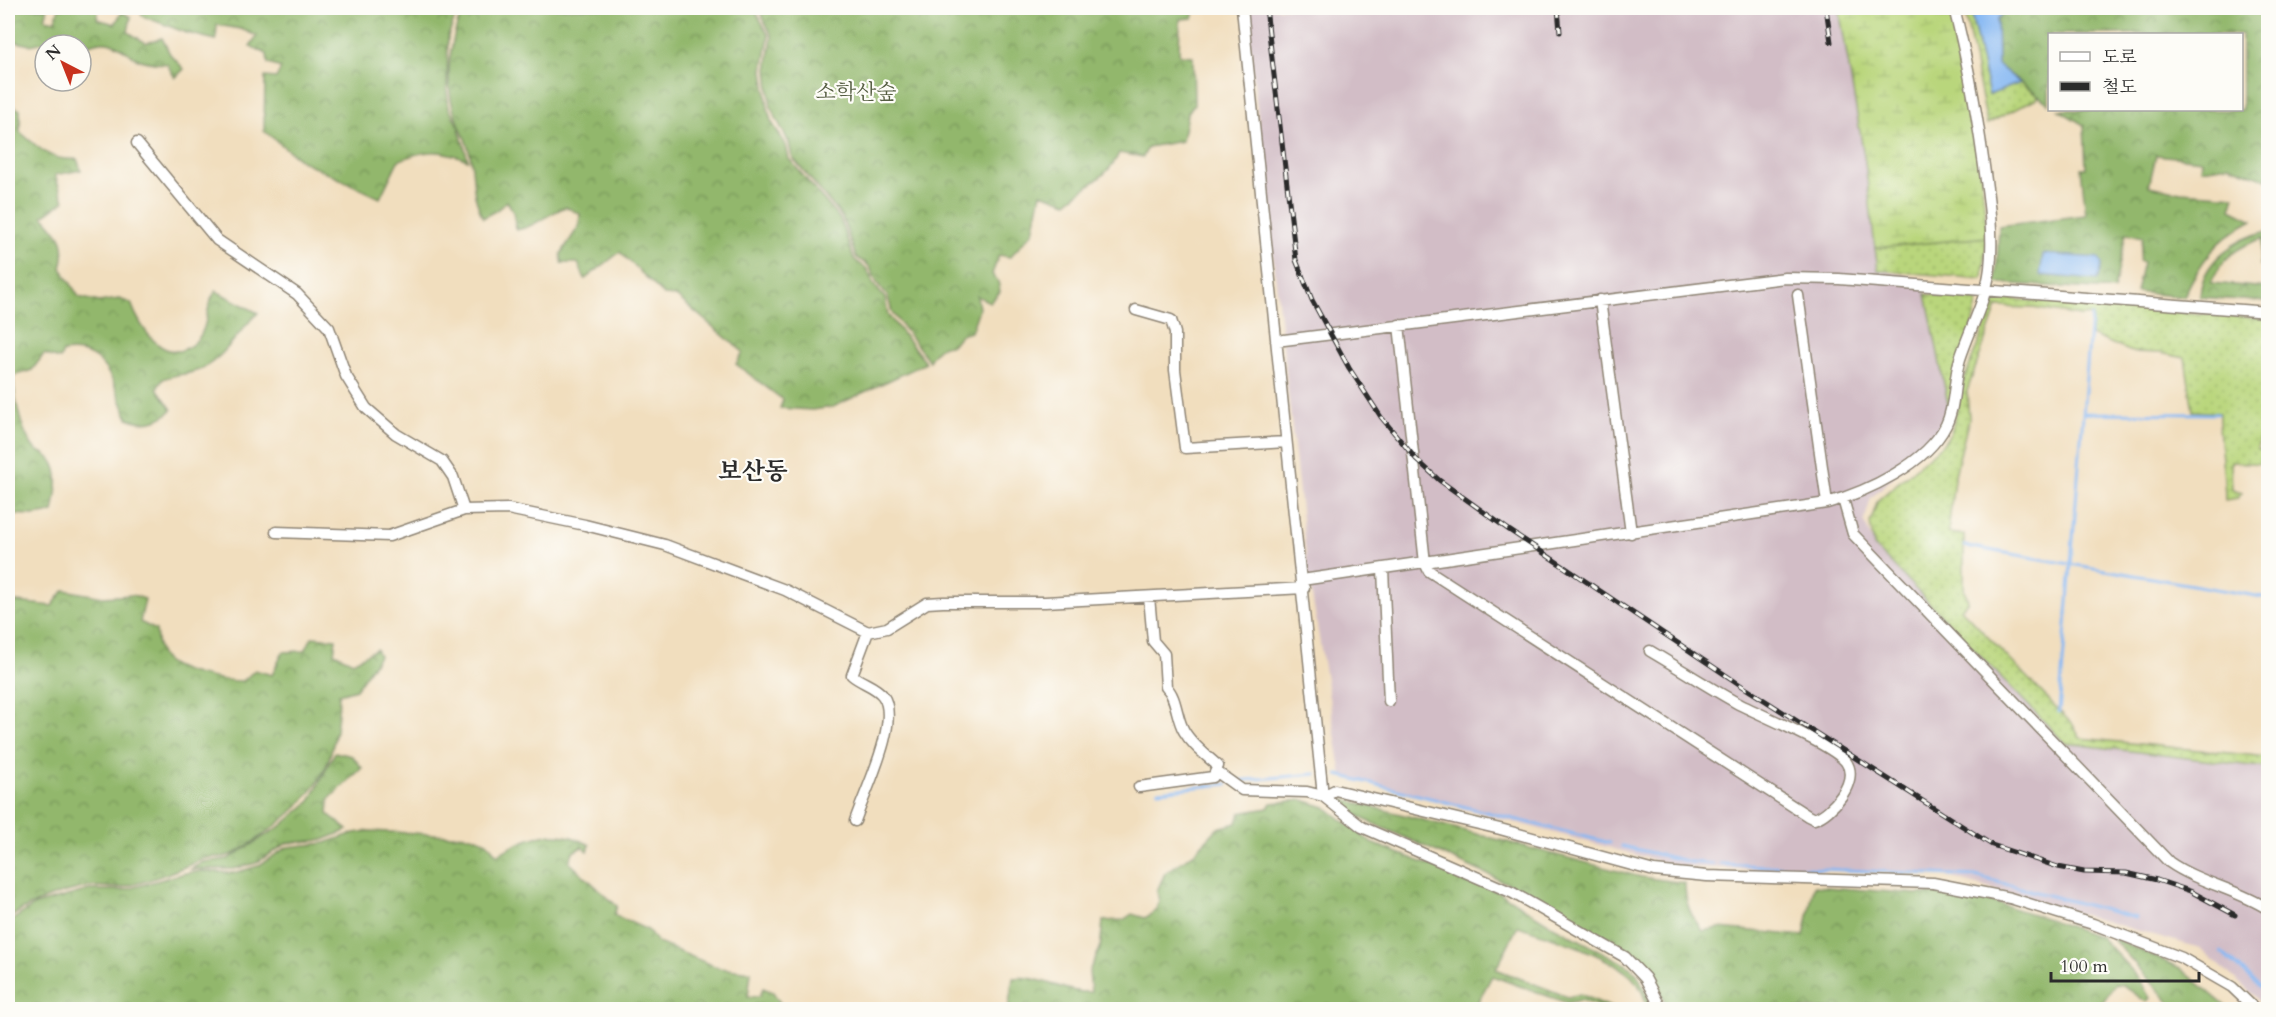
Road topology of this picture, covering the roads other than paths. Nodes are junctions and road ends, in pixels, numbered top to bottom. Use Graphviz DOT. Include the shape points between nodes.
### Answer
graph roads {
  1 [pos="1242,8"];
  2 [pos="1954,8"];
  3 [pos="137,143"];
  4 [pos="1985,292"];
  5 [pos="1798,295"];
  6 [pos="1600,300"];
  7 [pos="1136,310"];
  8 [pos="2268,312"];
  9 [pos="1399,325"];
  10 [pos="1276,341"];
  11 [pos="1286,442"];
  12 [pos="1843,499"];
  13 [pos="1827,503"];
  14 [pos="464,510"];
  15 [pos="276,532"];
  16 [pos="1631,533"];
  17 [pos="1425,563"];
  18 [pos="1383,569"];
  19 [pos="1303,584"];
  20 [pos="1149,597"];
  21 [pos="868,632"];
  22 [pos="1650,651"];
  23 [pos="1389,701"];
  24 [pos="1217,772"];
  25 [pos="1139,788"];
  26 [pos="1323,796"];
  27 [pos="855,821"];
  28 [pos="2268,909"];
  29 [pos="1662,1010"];
  30 [pos="2256,1010"];
  1 -- 10 [label="street"];
  2 -- 4 [label="street" via="1968,61 1990,221 1992,243"];
  3 -- 14 [label="street" via="217,240 297,294 329,328 346,376 366,408 396,434 442,461 453,477"];
  4 -- 6 [label="street" via="1785,278"];
  4 -- 8 [label="street"];
  4 -- 12 [label="street" via="1960,359 1946,426 1937,439 1900,470"];
  5 -- 13 [label="street"];
  6 -- 9 [label="street"];
  6 -- 16 [label="street"];
  7 -- 11 [label="street" via="1171,320 1185,448"];
  9 -- 10 [label="street"];
  9 -- 17 [label="street"];
  10 -- 11 [label="street"];
  11 -- 19 [label="street"];
  12 -- 13 [label="street"];
  12 -- 28 [label="street" via="1853,534 2169,862 2185,873"];
  13 -- 16 [label="street"];
  14 -- 15 [label="street" via="389,536"];
  14 -- 21 [label="street" via="508,509 665,545 785,590"];
  16 -- 17 [label="street"];
  17 -- 18 [label="street"];
  17 -- 22 [label="street" via="1441,579 1808,816 1821,817 1833,807 1847,784 1845,760"];
  18 -- 19 [label="street"];
  18 -- 23 [label="street"];
  19 -- 20 [label="street"];
  19 -- 26 [label="street"];
  20 -- 21 [label="street" via="927,603 887,628"];
  20 -- 24 [label="street" via="1153,641 1164,654 1166,687 1171,691 1184,732 1218,766"];
  21 -- 27 [label="street" via="852,675 880,692 889,706 890,717"];
  24 -- 25 [label="street" via="1214,777"];
  24 -- 26 [label="street" via="1242,790"];
  26 -- 29 [label="street" via="1362,827 1513,892 1625,957 1645,978"];
  26 -- 30 [label="street" via="1335,790 1681,875 1933,883 1983,891 2093,924 2174,955 2216,976"];
}
